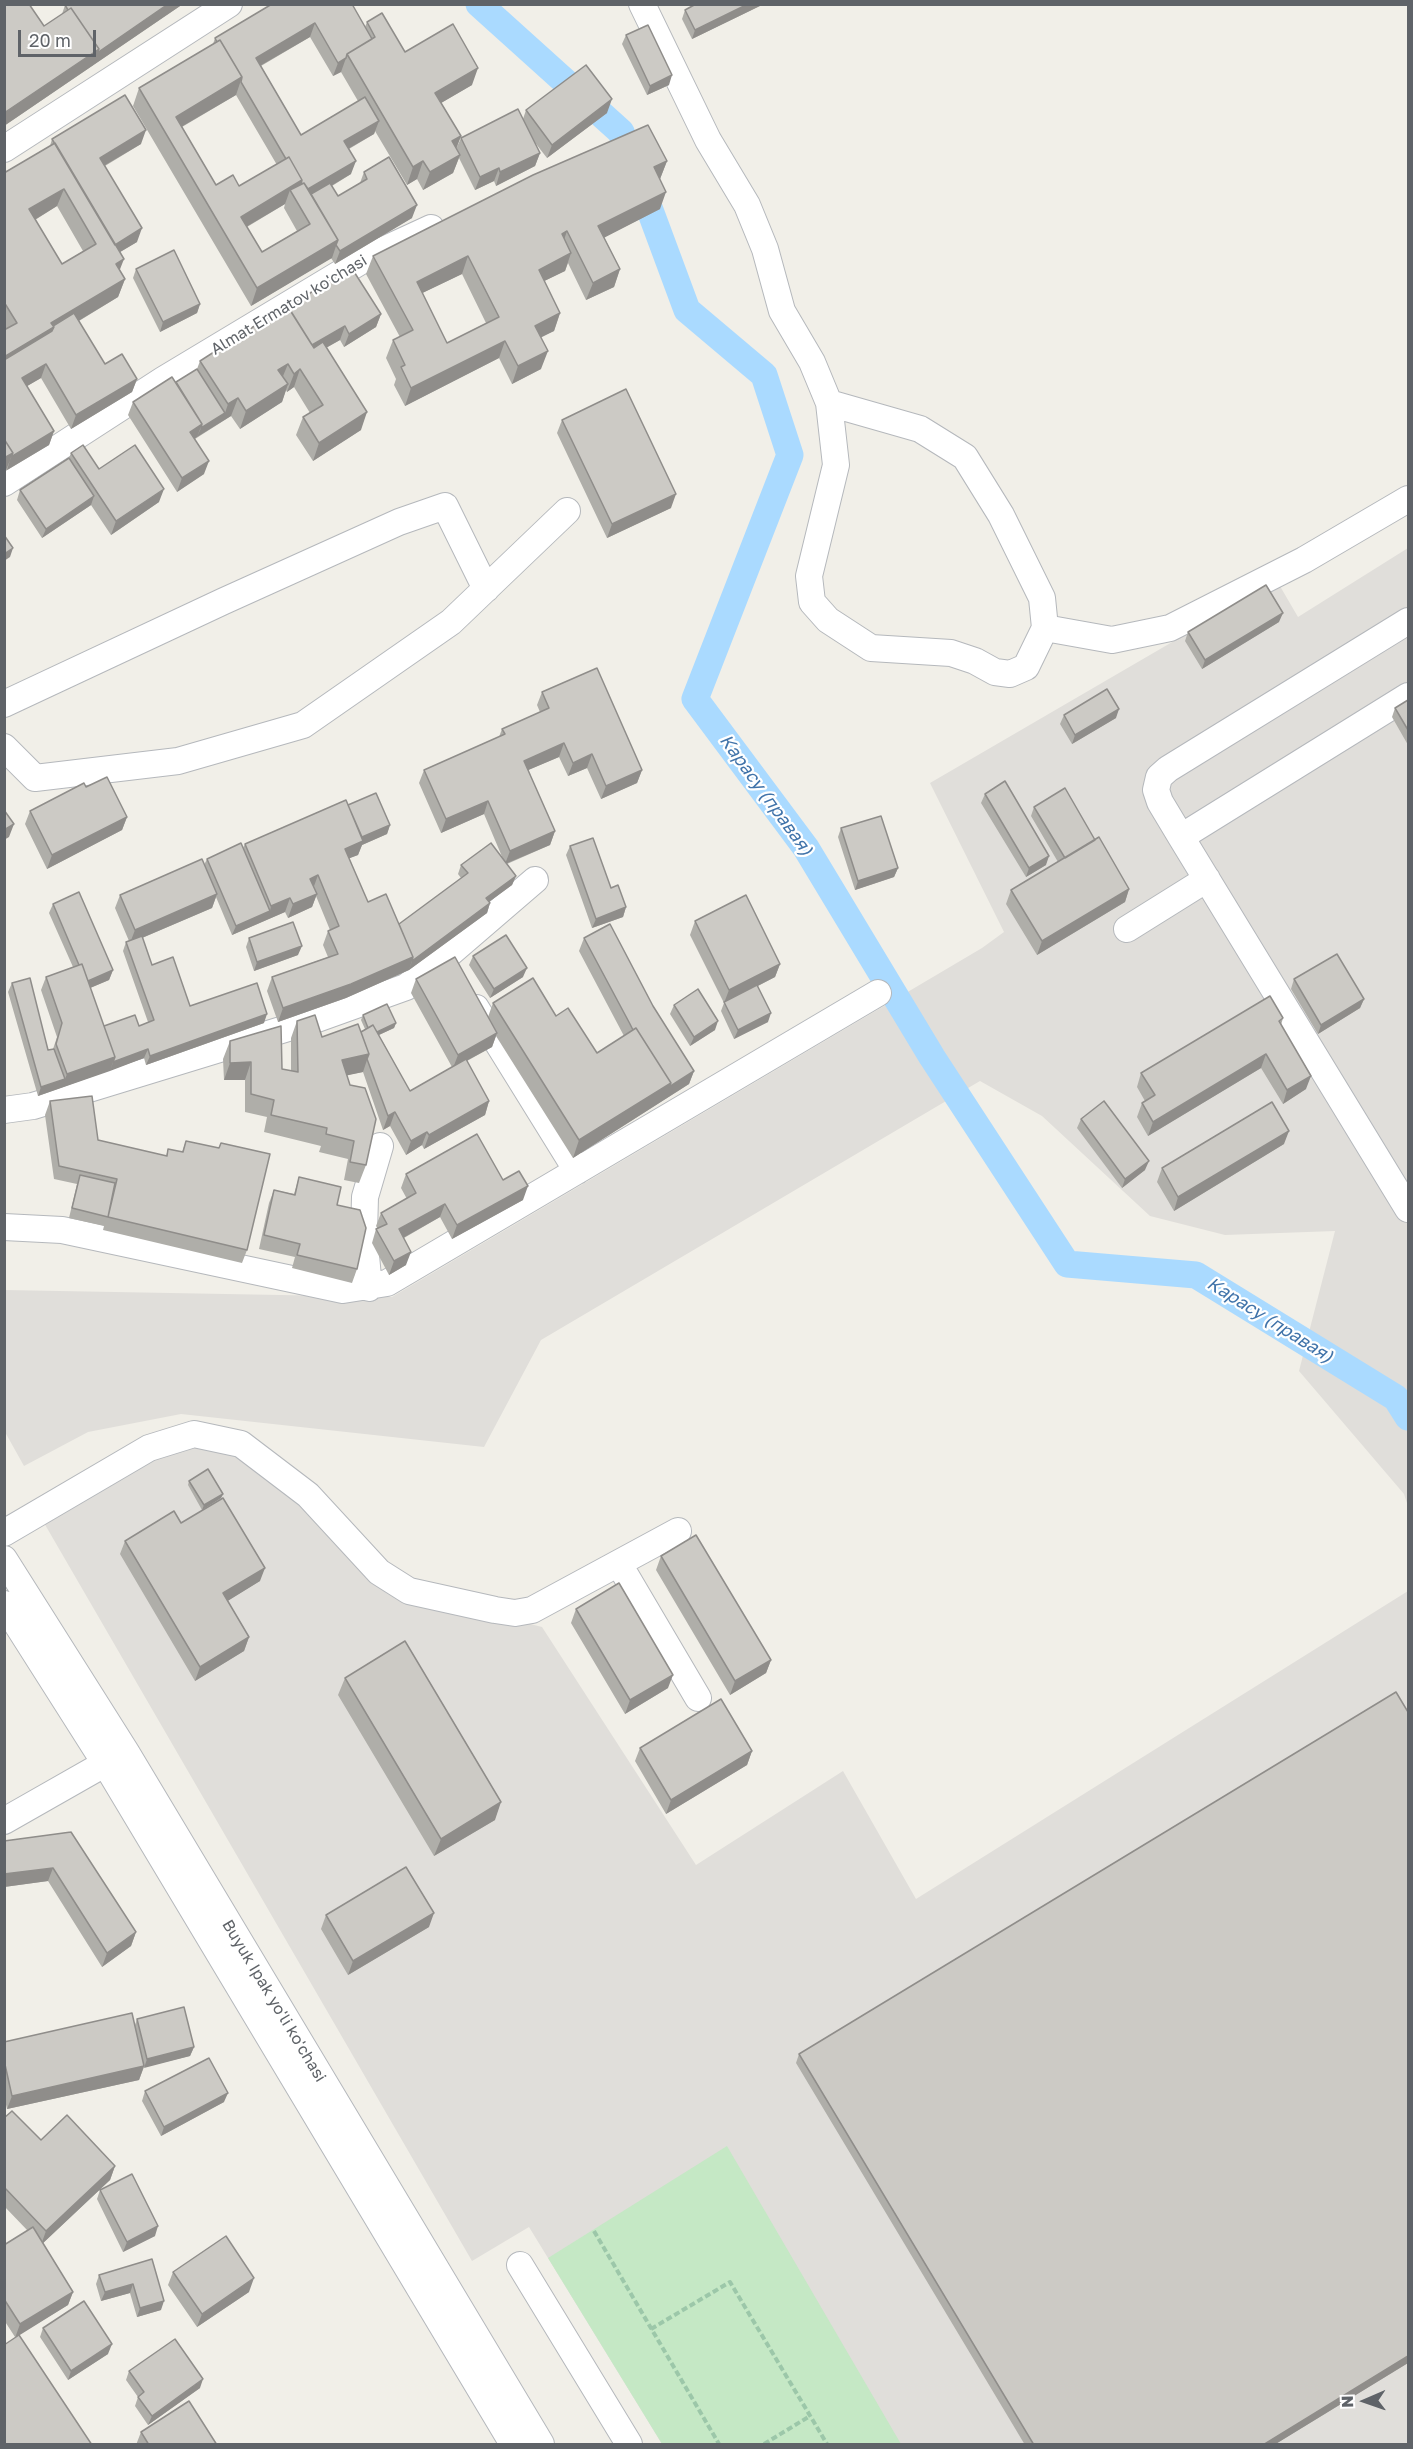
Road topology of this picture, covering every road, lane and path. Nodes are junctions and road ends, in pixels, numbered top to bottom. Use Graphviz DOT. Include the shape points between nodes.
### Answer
graph roads {
  1 [pos="229,4"];
  2 [pos="642,4"];
  3 [pos="4,149"];
  4 [pos="451,218"];
  5 [pos="829,403"];
  6 [pos="4,483"];
  7 [pos="1408,499"];
  8 [pos="567,511"];
  9 [pos="486,589"];
  10 [pos="1408,621"];
  11 [pos="1045,628"];
  12 [pos="1408,696"];
  13 [pos="4,704"];
  14 [pos="4,747"];
  15 [pos="1181,837"];
  16 [pos="1207,879"];
  17 [pos="535,880"];
  18 [pos="1127,929"];
  19 [pos="442,960"];
  20 [pos="878,993"];
  21 [pos="4,1110"];
  22 [pos="380,1146"];
  23 [pos="577,1171"];
  24 [pos="1408,1209"];
  25 [pos="4,1227"];
  26 [pos="369,1287"];
  27 [pos="678,1531"];
  28 [pos="4,1533"];
  29 [pos="4,1558"];
  30 [pos="618,1564"];
  31 [pos="4,1604"];
  32 [pos="698,1698"];
  33 [pos="115,1758"];
  34 [pos="4,1821"];
  35 [pos="594,2231"];
  36 [pos="520,2265"];
  37 [pos="651,2330"];
  38 [pos="810,2416"];
  39 [pos="513,2445"];
  40 [pos="541,2445"];
  41 [pos="629,2445"];
  42 [pos="719,2445"];
  43 [pos="764,2445"];
  44 [pos="827,2445"];
  1 -- 3 [label="street"];
  2 -- 5 [label="street" via="708,140 747,205 765,249 782,311 812,362"];
  4 -- 6 [label="street, Almat Ermatov ko'chasi" via="366,258 163,380"];
  5 -- 11 [label="street" via="920,429 965,457 1001,515 1042,598"];
  5 -- 11 [label="street" via="836,465 808,576 813,602 828,620 871,648 951,653 995,672 1010,674 1026,667"];
  7 -- 11 [label="street" via="1304,560 1170,628 1112,640"];
  8 -- 9 [label="street"];
  9 -- 13 [label="street" via="445,506 399,522"];
  9 -- 14 [label="street" via="451,622 303,725 177,761 35,778"];
  10 -- 15 [label="street" via="1159,777 1156,790 1160,802"];
  12 -- 15 [label="street"];
  15 -- 16 [label="street"];
  16 -- 18 [label="street"];
  16 -- 24 [label="street"];
  17 -- 19 [label="street"];
  19 -- 21 [label="street" via="406,987 314,1020 33,1106"];
  19 -- 23 [label="street" via="463,986"];
  20 -- 23 [label="street"];
  22 -- 26 [label="street" via="365,1197 363,1234"];
  23 -- 26 [label="street" via="387,1283"];
  25 -- 26 [label="street" via="62,1230 343,1290"];
  27 -- 30 [label="street"];
  28 -- 30 [label="street" via="149,1448 194,1434 240,1444 308,1495 379,1572 409,1592 515,1613 551,1601"];
  29 -- 33 [label="street, Buyuk Ipak yo'li ko'chasi"];
  30 -- 32 [label="street"];
  31 -- 33 [label="street, Buyuk Ipak yo'li ko'chasi"];
  33 -- 34 [label="street"];
  33 -- 39 [label="street, Buyuk Ipak yo'li ko'chasi"];
  33 -- 40 [label="street, Buyuk Ipak yo'li ko'chasi"];
  35 -- 37 [label="path"];
  36 -- 41 [label="street"];
  37 -- 38 [label="path" via="730,2282"];
  37 -- 42 [label="path"];
  38 -- 43 [label="path"];
  38 -- 44 [label="path"];
}
